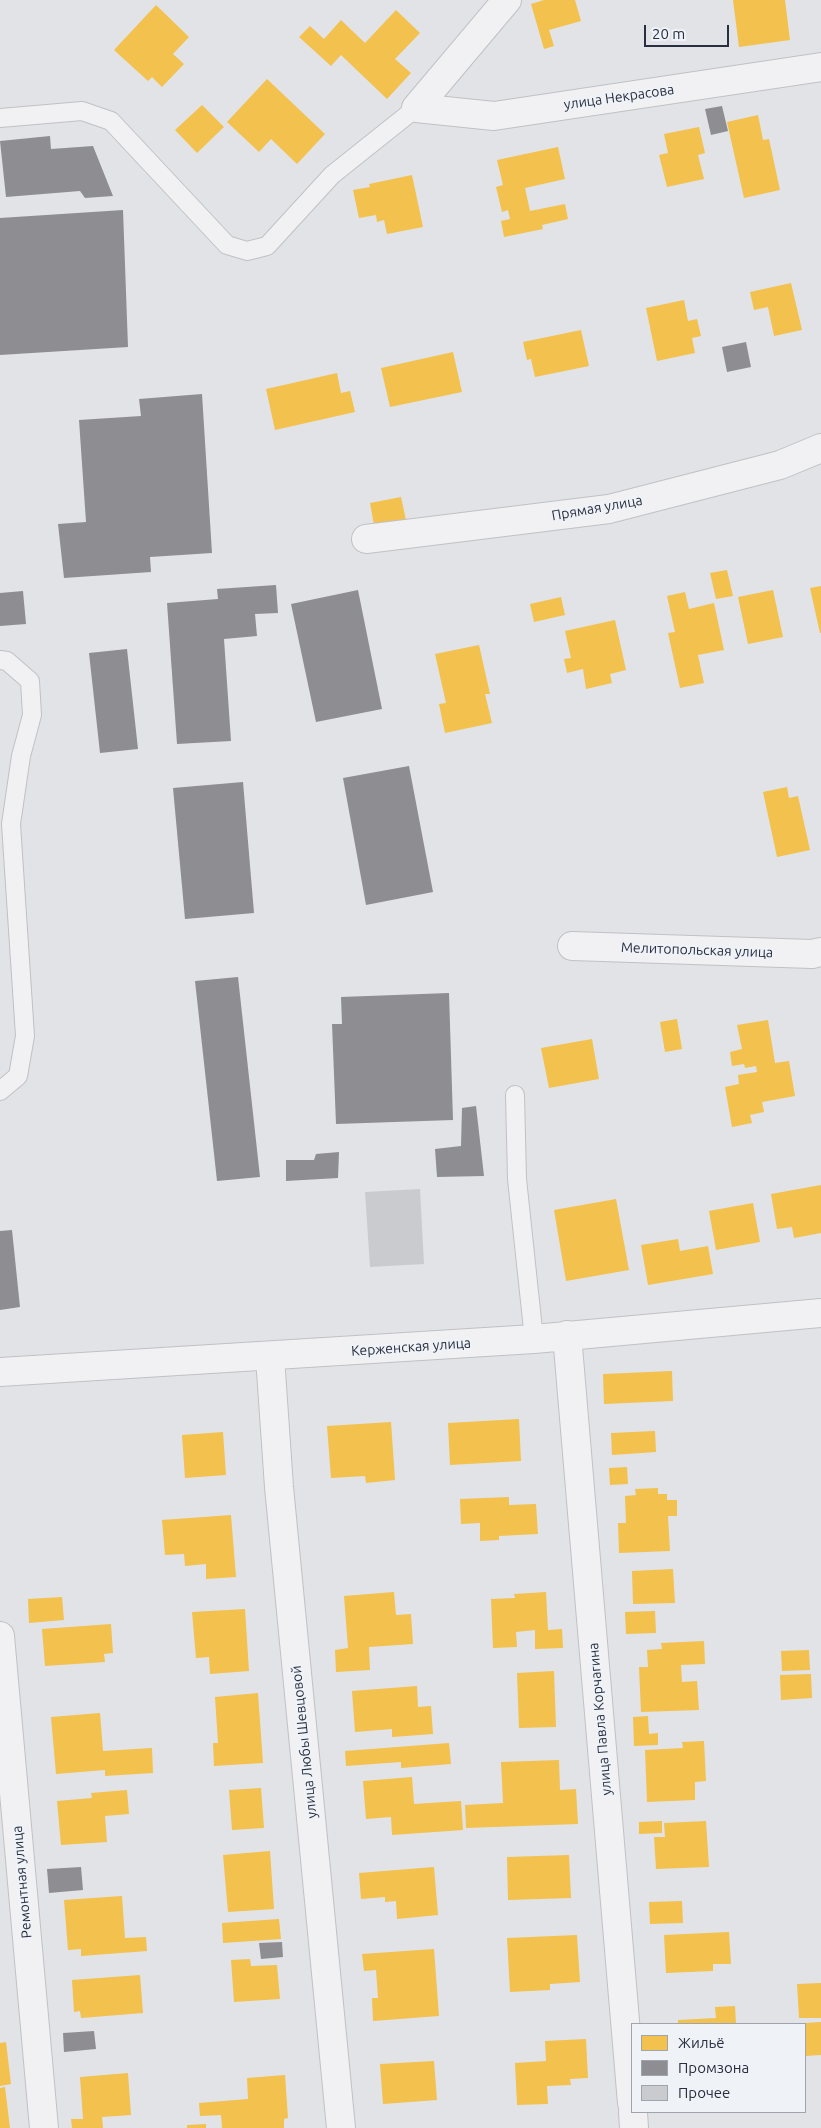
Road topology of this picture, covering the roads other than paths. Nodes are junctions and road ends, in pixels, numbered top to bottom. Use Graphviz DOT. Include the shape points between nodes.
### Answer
graph roads {
  1 [pos="507,0"];
  2 [pos="821,67"];
  3 [pos="416,108"];
  4 [pos="0,118"];
  5 [pos="821,448"];
  6 [pos="366,539"];
  7 [pos="0,660"];
  8 [pos="572,946"];
  9 [pos="821,952"];
  10 [pos="0,1092"];
  11 [pos="515,1095"];
  12 [pos="821,1313"];
  13 [pos="567,1335"];
  14 [pos="534,1339"];
  15 [pos="270,1356"];
  16 [pos="0,1372"];
  17 [pos="0,1636"];
  18 [pos="631,2091"];
  19 [pos="633,2113"];
  20 [pos="44,2128"];
  21 [pos="341,2128"];
  22 [pos="634,2128"];
  1 -- 3 [label="street"];
  2 -- 3 [label="street, улица Некрасова" via="494,116"];
  3 -- 4 [label="lane" via="332,175 267,246 247,252 227,245 111,121 82,111"];
  5 -- 6 [label="street, Прямая улица" via="780,465 609,508"];
  7 -- 10 [label="lane" via="8,662 30,681 32,715 21,756 11,824 25,1036 18,1076"];
  8 -- 9 [label="street, Мелитопольская улица"];
  11 -- 14 [label="lane" via="517,1179"];
  12 -- 13 [label="street, Керженская улица"];
  13 -- 14 [label="street, Керженская улица"];
  13 -- 18 [label="street, улица Павла Корчагина"];
  14 -- 15 [label="street, Керженская улица"];
  15 -- 16 [label="street, Керженская улица"];
  15 -- 21 [label="street, улица Любы Шевцовой" via="280,1497"];
  17 -- 20 [label="street, Ремонтная улица"];
  19 -- 22 [label="street"];
}
